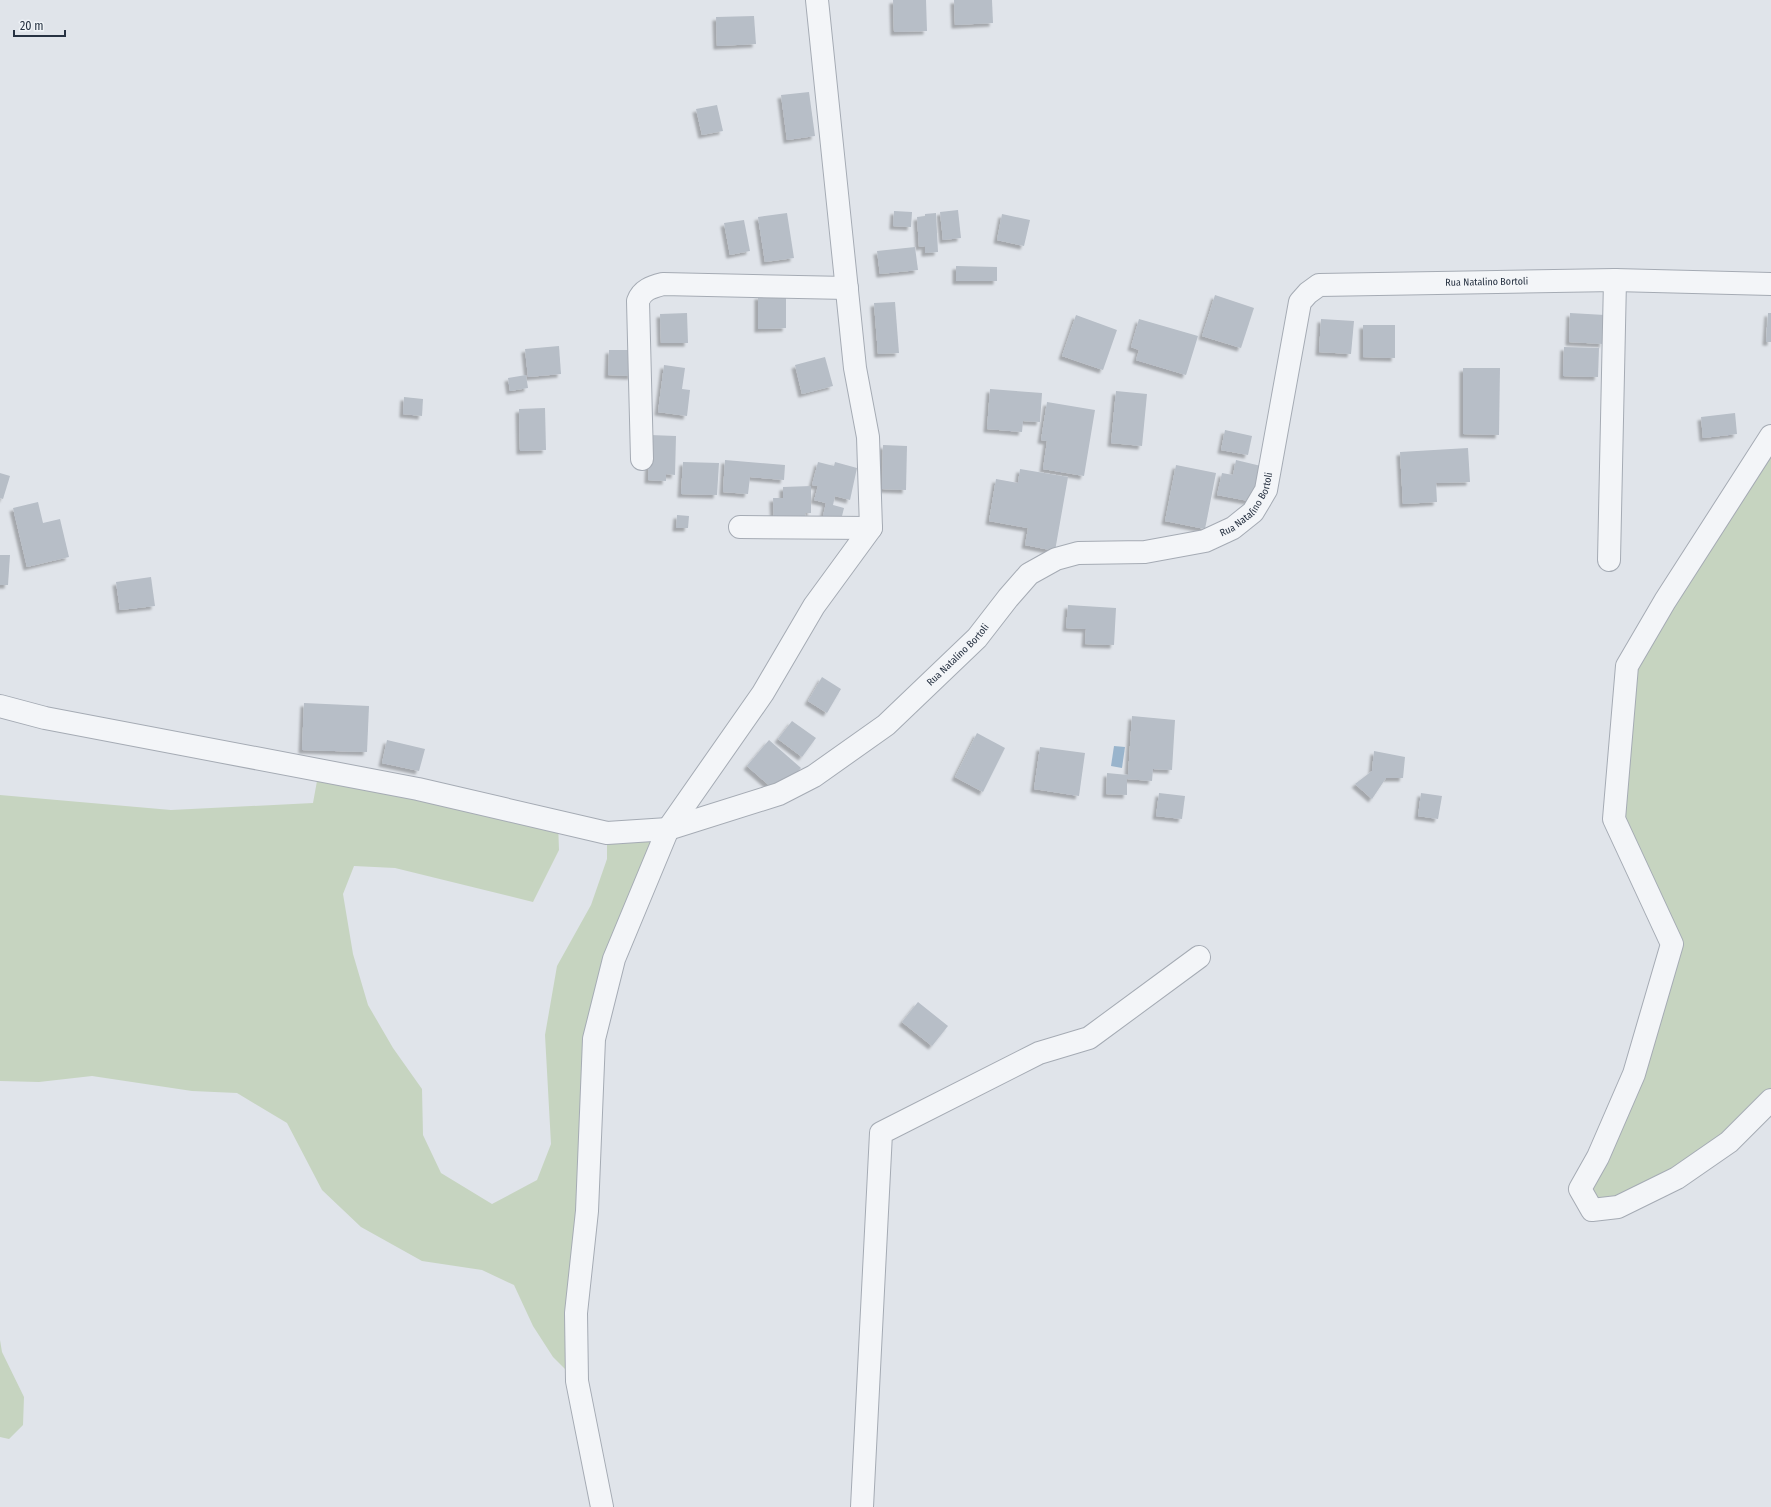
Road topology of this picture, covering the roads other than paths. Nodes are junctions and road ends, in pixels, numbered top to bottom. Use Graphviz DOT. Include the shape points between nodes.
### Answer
graph roads {
  1 [pos="817,0"];
  2 [pos="1616,280"];
  3 [pos="1771,284"];
  4 [pos="847,288"];
  5 [pos="1771,436"];
  6 [pos="642,459"];
  7 [pos="740,527"];
  8 [pos="871,528"];
  9 [pos="1609,560"];
  10 [pos="0,706"];
  11 [pos="668,829"];
  12 [pos="1198,957"];
  13 [pos="1771,1100"];
  14 [pos="602,1507"];
  15 [pos="862,1507"];
  1 -- 4 [label="street"];
  2 -- 3 [label="street, Rua Natalino Bortoli"];
  2 -- 9 [label="street"];
  2 -- 11 [label="street, Rua Natalino Bortoli" via="1319,286 1308,292 1300,302 1266,490 1253,512 1233,528 1205,541 1145,552 1078,553 1056,559 1029,574 977,638 886,725 814,776 779,794"];
  4 -- 6 [label="street" via="663,284 640,293 638,301"];
  4 -- 8 [label="street" via="855,368 868,437"];
  5 -- 13 [label="street" via="1665,601 1627,666 1614,819 1672,944 1634,1074 1598,1157 1580,1189 1592,1210 1618,1207 1676,1178 1730,1142"];
  7 -- 8 [label="street"];
  8 -- 11 [label="street" via="814,606 763,693"];
  10 -- 11 [label="street, Rua Natalino Bortoli" via="45,718 418,789 607,833"];
  11 -- 14 [label="street" via="614,959 594,1039 587,1211 576,1313 577,1374"];
  12 -- 15 [label="street" via="1088,1038 1039,1054 881,1133"];
}
